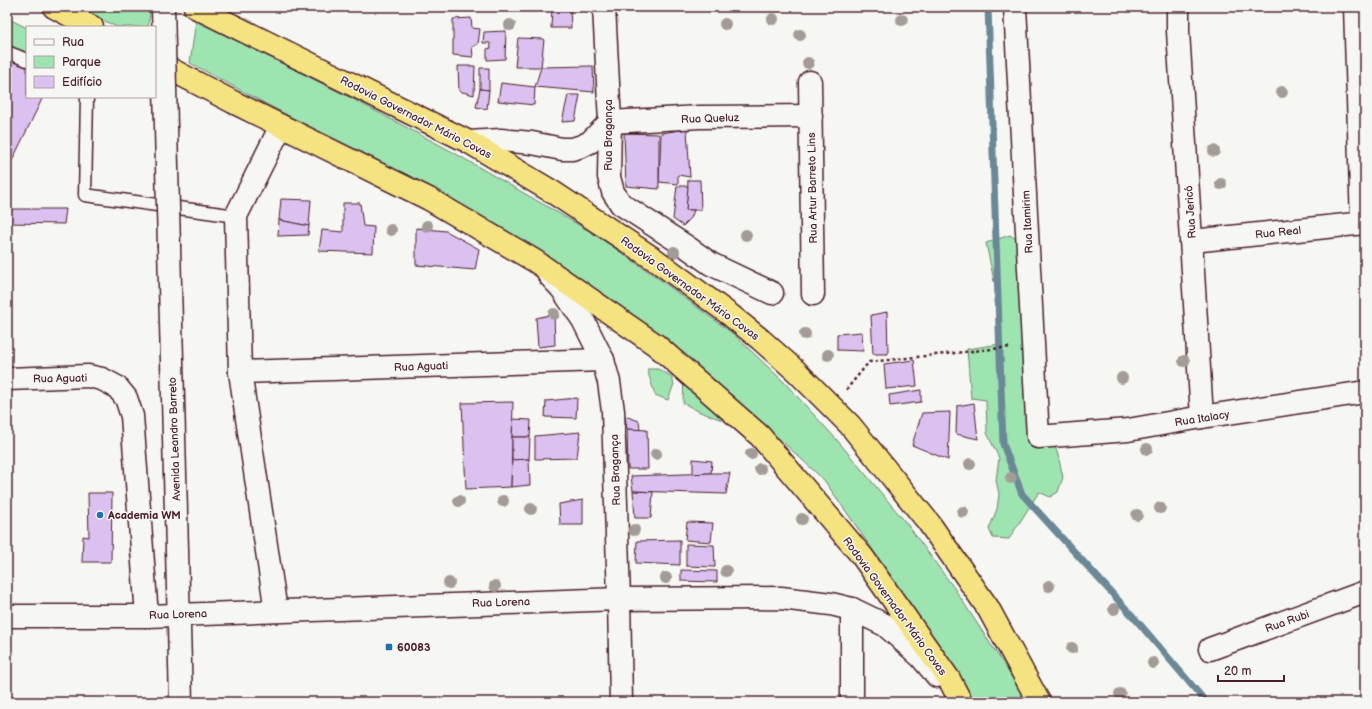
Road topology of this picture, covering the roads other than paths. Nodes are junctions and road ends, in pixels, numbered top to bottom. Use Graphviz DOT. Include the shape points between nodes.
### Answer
graph roads {
  1 [pos="54,7"];
  2 [pos="163,7"];
  3 [pos="194,7"];
  4 [pos="604,7"];
  5 [pos="1015,7"];
  6 [pos="1178,7"];
  7 [pos="1358,13"];
  8 [pos="90,26"];
  9 [pos="7,52"];
  10 [pos="26,60"];
  11 [pos="156,62"];
  12 [pos="810,82"];
  13 [pos="87,98"];
  14 [pos="811,116"];
  15 [pos="610,122"];
  16 [pos="281,126"];
  17 [pos="469,142"];
  18 [pos="236,216"];
  19 [pos="1363,223"];
  20 [pos="1192,241"];
  21 [pos="535,261"];
  22 [pos="772,293"];
  23 [pos="813,294"];
  24 [pos="603,360"];
  25 [pos="240,372"];
  26 [pos="7,379"];
  27 [pos="1365,392"];
  28 [pos="1202,417"];
  29 [pos="1038,438"];
  30 [pos="1365,592"];
  31 [pos="618,599"];
  32 [pos="852,609"];
  33 [pos="276,611"];
  34 [pos="179,614"];
  35 [pos="7,616"];
  36 [pos="147,616"];
  37 [pos="1210,649"];
  38 [pos="181,702"];
  39 [pos="621,702"];
  40 [pos="852,702"];
  41 [pos="959,702"];
  42 [pos="1039,702"];
  1 -- 8 [label="highway"];
  2 -- 34 [label="street, Avenida Leandro Barreto, bridge"];
  3 -- 17 [label="highway, Rodovia Governador Mário Covas"];
  4 -- 15 [label="street, Rua Bragança"];
  5 -- 29 [label="street, Rua Itamirim"];
  6 -- 20 [label="street, Rua Jericó"];
  7 -- 19 [label="street"];
  9 -- 10 [label="lane"];
  11 -- 16 [label="highway, Rodovia Governador Mário Covas"];
  12 -- 14 [label="street, Rua Artur Barreto Lins"];
  13 -- 18 [label="lane" via="85,195"];
  14 -- 15 [label="street, Rua Queluz"];
  14 -- 23 [label="street, Rua Artur Barreto Lins"];
  15 -- 17 [label="street" via="590,142 572,149 501,140"];
  15 -- 22 [label="street, Rua Bragança" via="608,177 620,204 711,264"];
  16 -- 18 [label="street"];
  16 -- 21 [label="highway, Rodovia Governador Mário Covas" via="428,199"];
  17 -- 42 [label="highway, Rodovia Governador Mário Covas" via="551,190 657,261 729,314 796,371 850,425 929,523 988,608"];
  18 -- 25 [label="street"];
  19 -- 20 [label="street, Rua Real"];
  20 -- 28 [label="street, Rua Jericó"];
  21 -- 24 [label="street, Rua Bragança" via="562,289 583,320"];
  21 -- 41 [label="highway, Rodovia Governador Mário Covas" via="656,345 760,436 862,556 949,679"];
  24 -- 25 [label="street, Rua Aguati"];
  24 -- 31 [label="street, Rua Bragança" via="613,411"];
  25 -- 33 [label="street"];
  26 -- 36 [label="street, Rua Aguati" via="88,376 117,386 126,398 132,416"];
  27 -- 28 [label="street, Rua Italacy"];
  28 -- 29 [label="street, Rua Italacy" via="1128,430"];
  30 -- 37 [label="street, Rua Rubi"];
  31 -- 32 [label="street, Rua Lorena" via="781,598"];
  31 -- 33 [label="street, Rua Lorena"];
  31 -- 39 [label="street, Rua Bragança"];
  32 -- 40 [label="street"];
  32 -- 41 [label="street, Rua Lorena" via="885,625 899,636 921,657"];
  33 -- 34 [label="street, Rua Lorena"];
  34 -- 36 [label="street, Rua Lorena"];
  34 -- 38 [label="street, Avenida Leandro Barreto"];
  35 -- 36 [label="street, Rua Lorena"];
}
